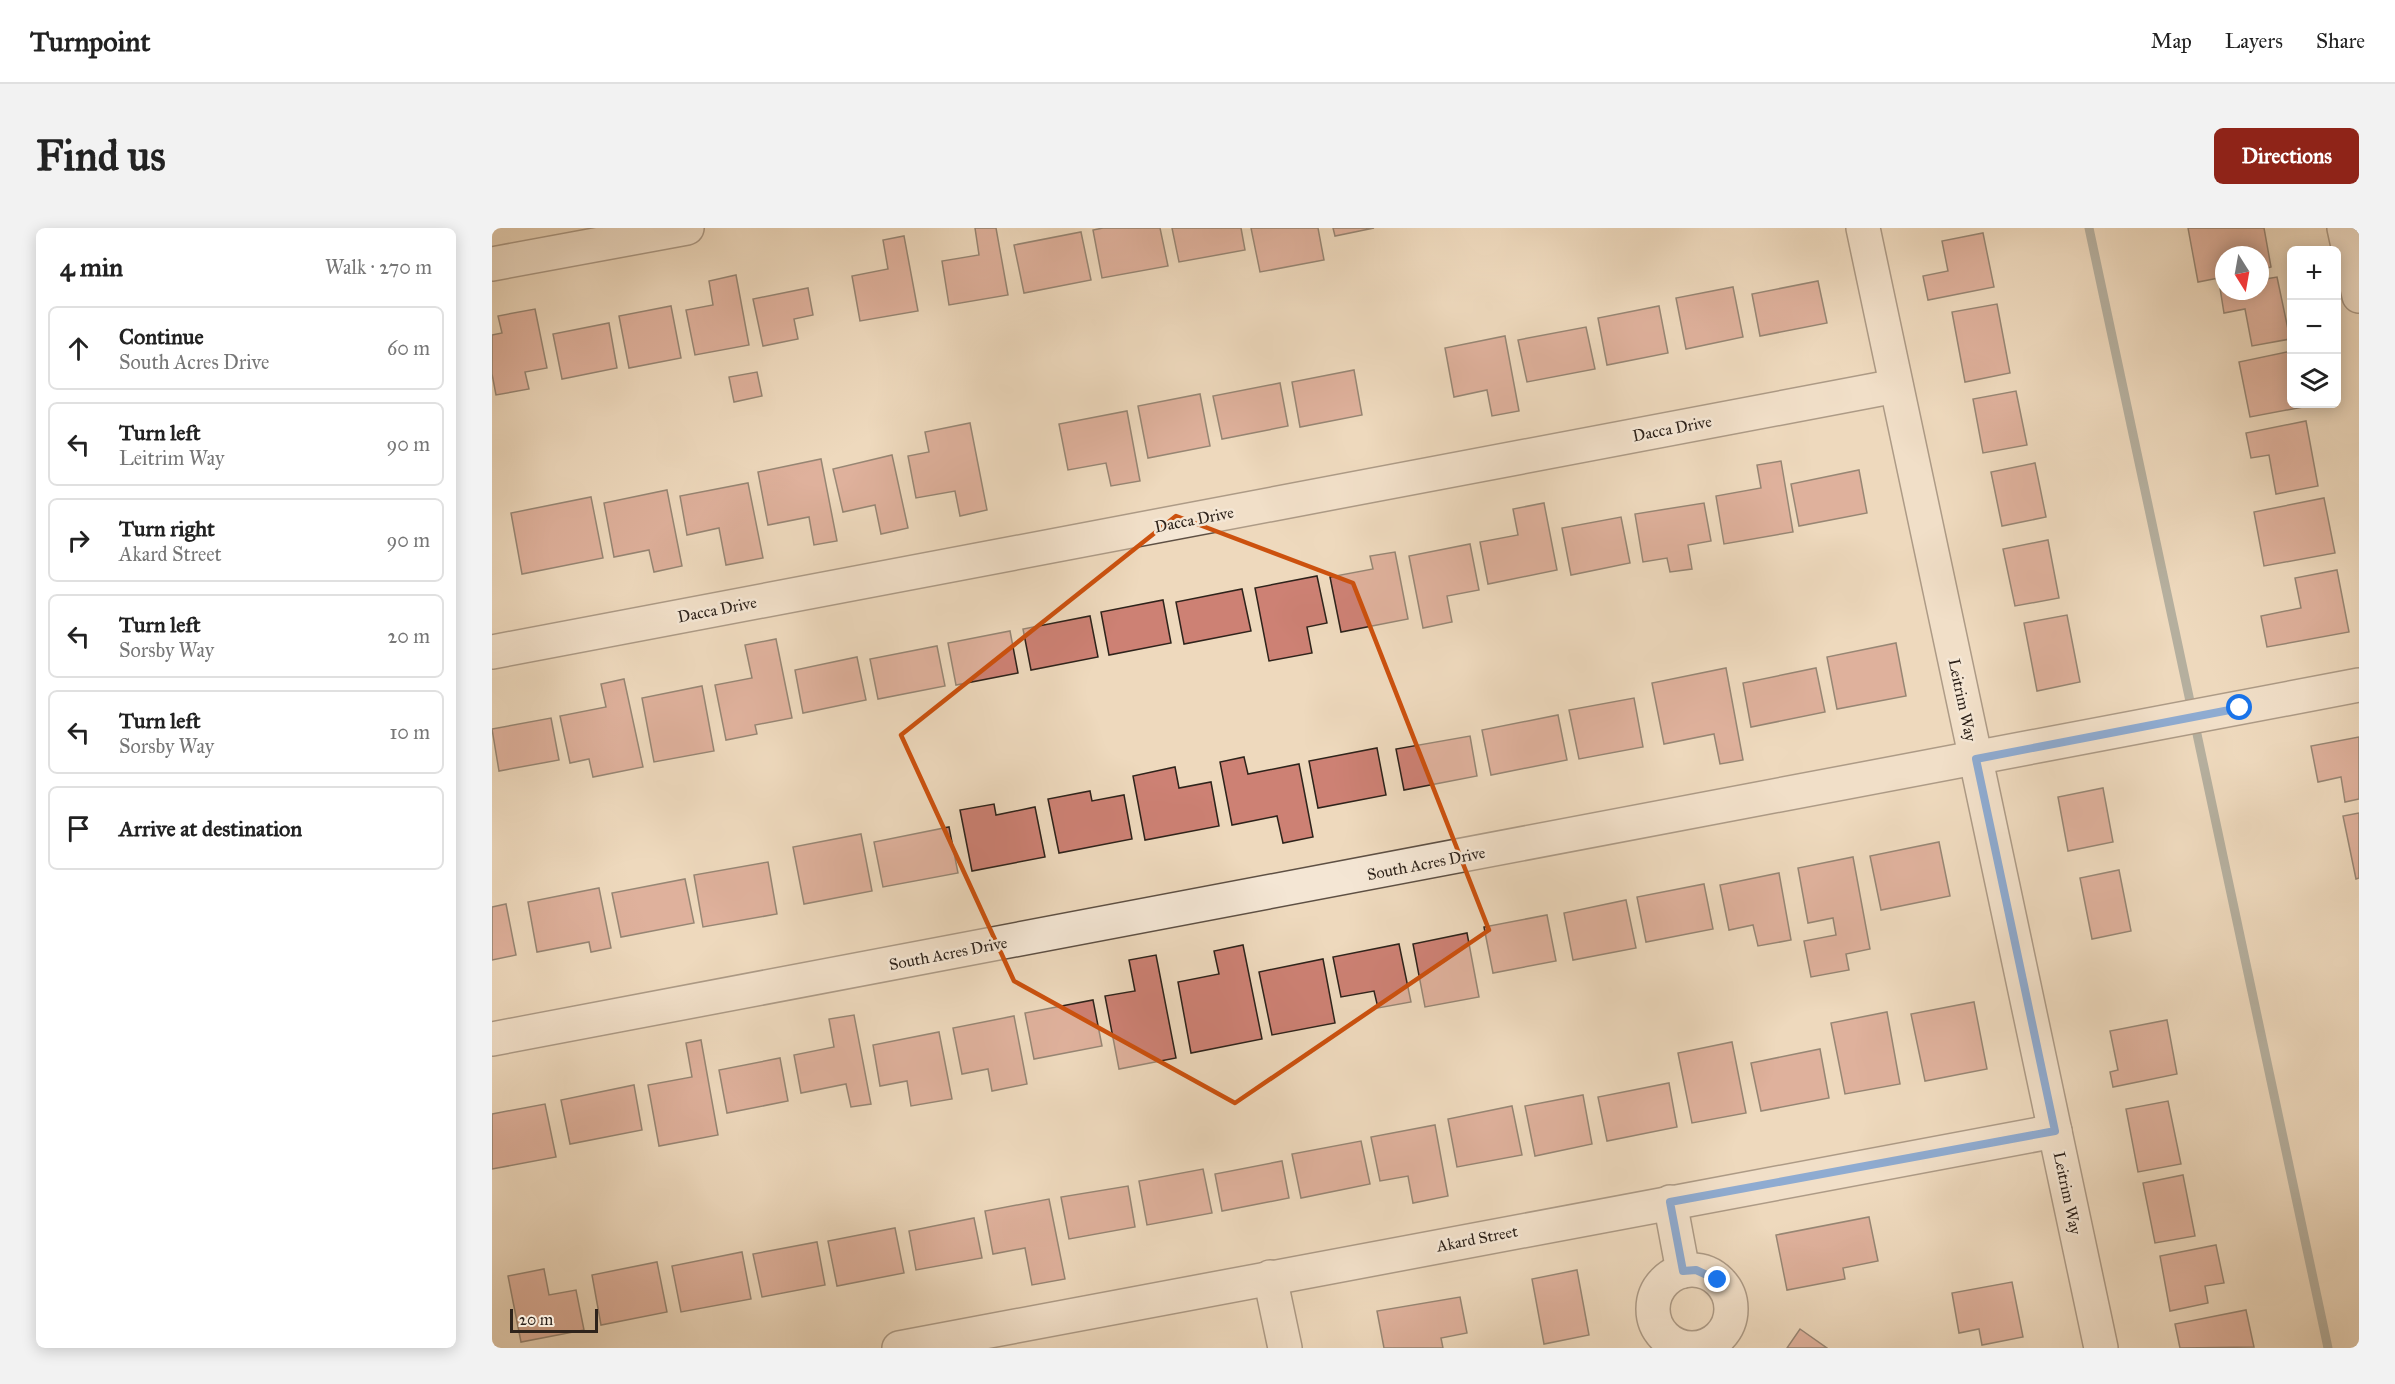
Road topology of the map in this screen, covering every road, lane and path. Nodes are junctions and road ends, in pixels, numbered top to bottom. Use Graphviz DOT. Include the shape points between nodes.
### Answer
graph roads {
  1 [pos="687,228"];
  2 [pos="1863,228"];
  3 [pos="2344,228"];
  4 [pos="492,264"];
  5 [pos="2359,296"];
  6 [pos="1896,386"];
  7 [pos="492,652"];
  8 [pos="2359,685"];
  9 [pos="1976,759"];
  10 [pos="492,1039"];
  11 [pos="2055,1131"];
  12 [pos="1670,1202"];
  13 [pos="1683,1271"];
  14 [pos="1270,1277"];
  15 [pos="899,1348"];
  16 [pos="1285,1348"];
  17 [pos="2101,1348"];
  1 -- 4 [label="street"];
  2 -- 6 [label="street, Leitrim Way"];
  3 -- 5 [label="street"];
  6 -- 7 [label="street, Dacca Drive"];
  6 -- 9 [label="street, Leitrim Way"];
  8 -- 9 [label="street, South Acres Drive"];
  9 -- 10 [label="street, South Acres Drive"];
  9 -- 11 [label="street, Leitrim Way"];
  11 -- 12 [label="street, Akard Street"];
  11 -- 17 [label="street, Leitrim Way"];
  12 -- 13 [label="street"];
  12 -- 14 [label="street, Akard Street"];
  14 -- 15 [label="street, Akard Street"];
  14 -- 16 [label="street"];
}
